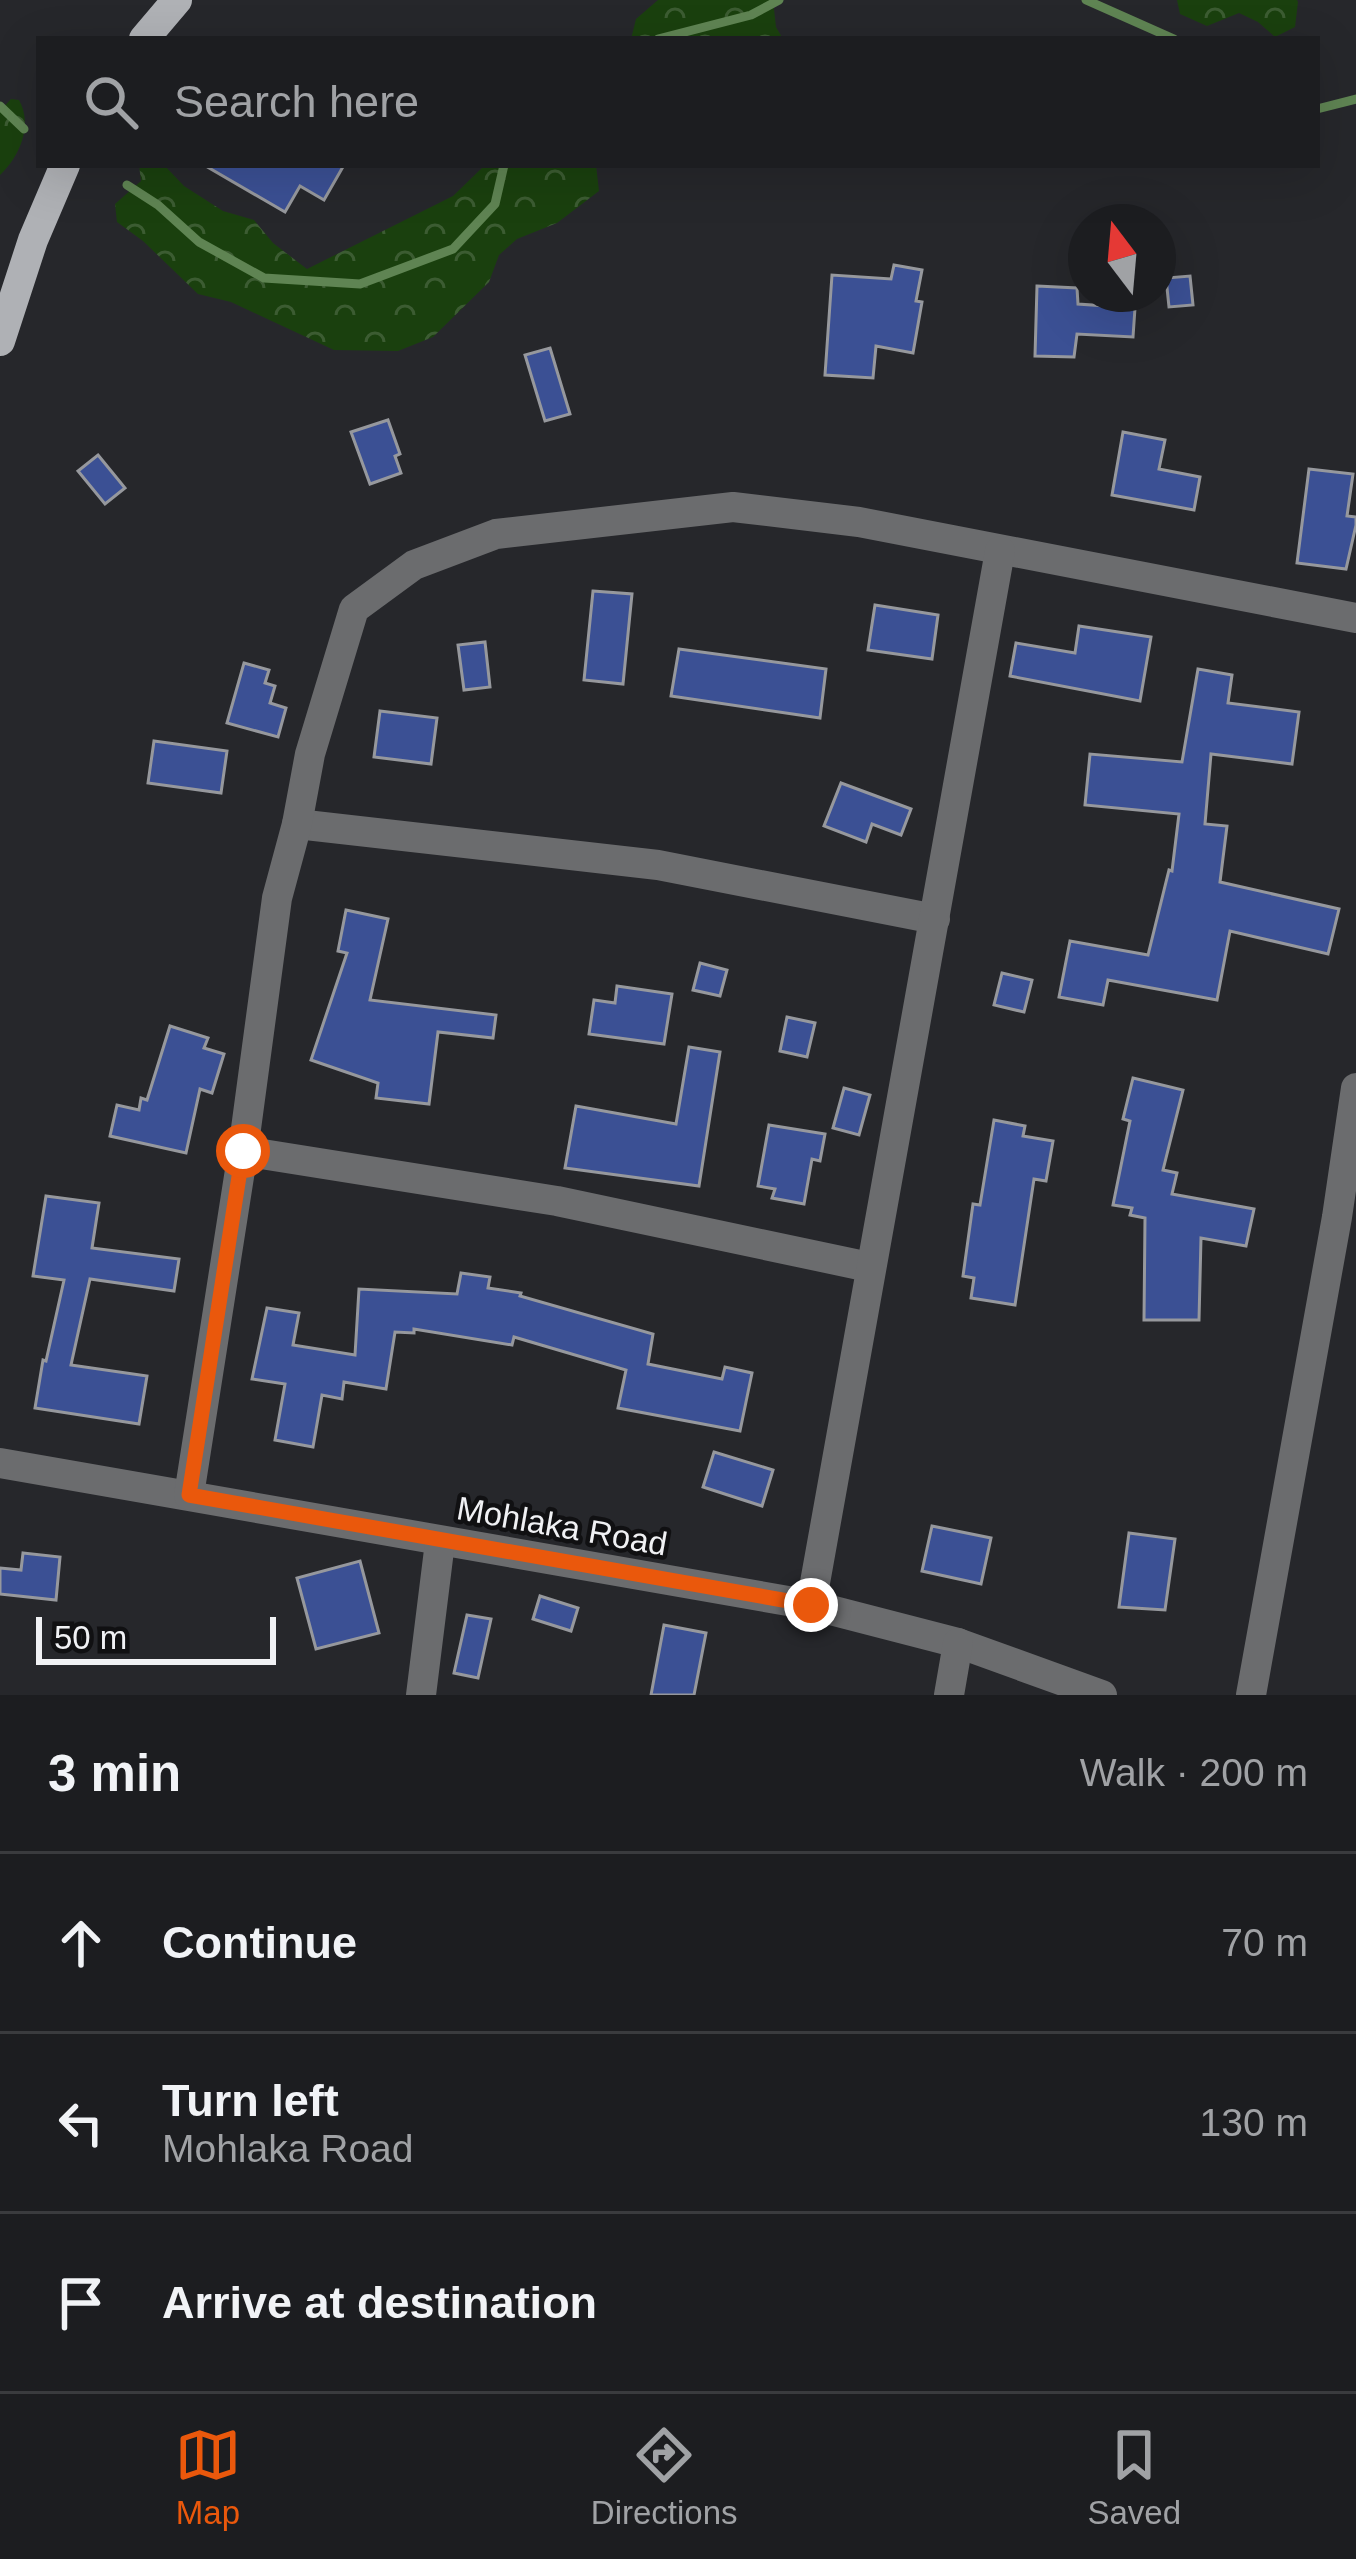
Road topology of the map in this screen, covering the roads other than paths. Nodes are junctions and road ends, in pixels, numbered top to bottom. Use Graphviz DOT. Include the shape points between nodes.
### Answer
graph roads {
  1 [pos="177,0"];
  2 [pos="147,36"];
  3 [pos="63,168"];
  4 [pos="0,341"];
  5 [pos="1000,550"];
  6 [pos="1356,618"];
  7 [pos="297,824"];
  8 [pos="935,919"];
  9 [pos="1356,1088"];
  10 [pos="243,1151"];
  11 [pos="869,1267"];
  12 [pos="0,1462"];
  13 [pos="189,1495"];
  14 [pos="440,1542"];
  15 [pos="811,1605"];
  16 [pos="958,1643"];
  17 [pos="421,1695"];
  18 [pos="950,1695"];
  19 [pos="1102,1695"];
  20 [pos="1251,1695"];
  1 -- 2 [label="main road"];
  3 -- 4 [label="main road"];
  5 -- 6 [label="street"];
  5 -- 7 [label="street" via="733,507 496,534 414,565 354,609"];
  5 -- 8 [label="street"];
  7 -- 8 [label="street" via="658,865"];
  7 -- 10 [label="street" via="277,898"];
  8 -- 11 [label="street"];
  9 -- 20 [label="street"];
  10 -- 11 [label="street" via="557,1201"];
  10 -- 13 [label="street"];
  11 -- 15 [label="street"];
  12 -- 13 [label="street, Mohlaka Road"];
  13 -- 14 [label="street, Mohlaka Road"];
  14 -- 15 [label="street, Mohlaka Road"];
  14 -- 17 [label="street"];
  15 -- 16 [label="street, Mohlaka Road"];
  16 -- 18 [label="street"];
  16 -- 19 [label="street, Mohlaka Road"];
}
